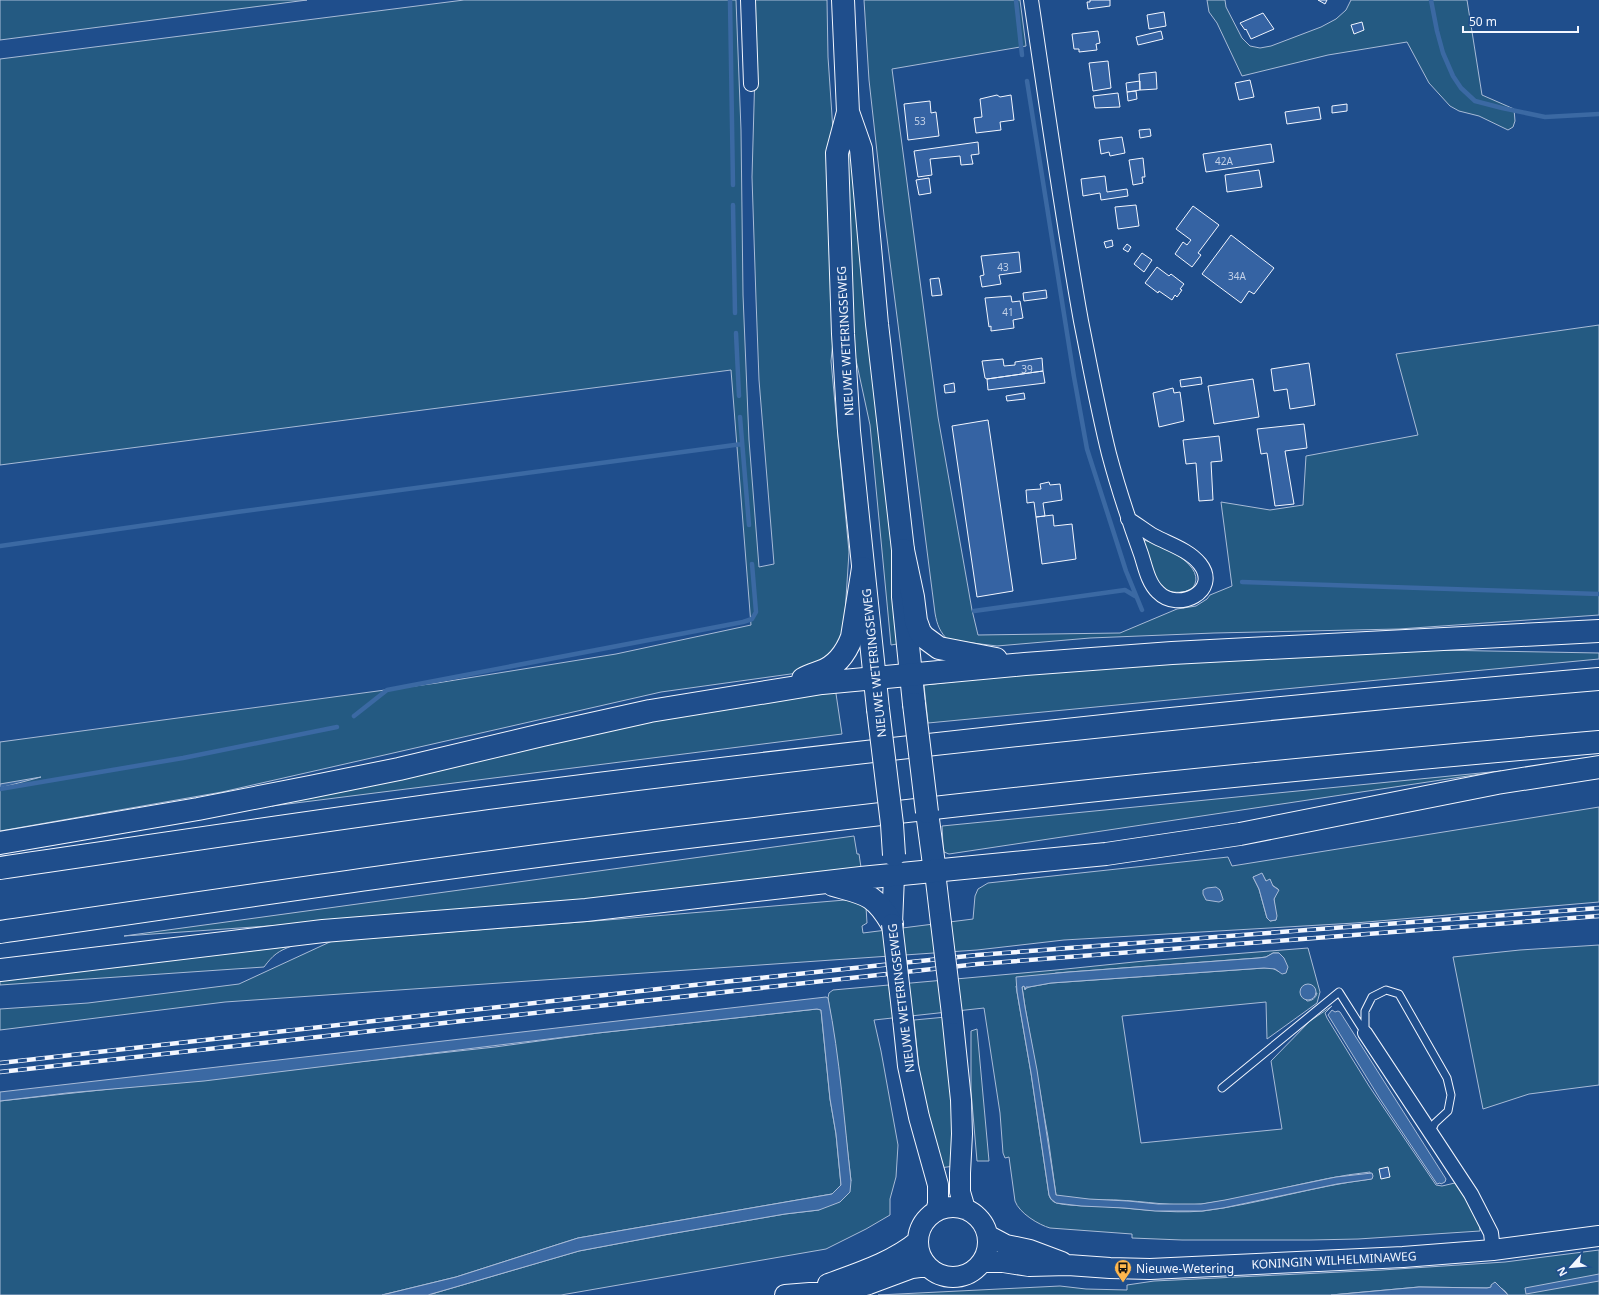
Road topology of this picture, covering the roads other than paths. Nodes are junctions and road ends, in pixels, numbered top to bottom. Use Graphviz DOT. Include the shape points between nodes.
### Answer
graph roads {
  1 [pos="748,0"];
  2 [pos="843,0"];
  3 [pos="1032,0"];
  4 [pos="751,84"];
  5 [pos="848,112"];
  6 [pos="1128,519"];
  7 [pos="903,550"];
  8 [pos="863,568"];
  9 [pos="1599,631"];
  10 [pos="1025,664"];
  11 [pos="911,676"];
  12 [pos="874,678"];
  13 [pos="1599,679"];
  14 [pos="788,688"];
  15 [pos="1599,742"];
  16 [pos="1599,767"];
  17 [pos="0,843"];
  18 [pos="894,866"];
  19 [pos="0,868"];
  20 [pos="935,872"];
  21 [pos="826,883"];
  22 [pos="892,924"];
  23 [pos="0,932"];
  24 [pos="0,970"];
  25 [pos="1365,1033"];
  26 [pos="1222,1088"];
  27 [pos="1430,1133"];
  28 [pos="965,1209"];
  29 [pos="936,1211"];
  30 [pos="989,1236"];
  31 [pos="1599,1236"];
  32 [pos="918,1241"];
  33 [pos="1493,1250"];
  34 [pos="1030,1258"];
  35 [pos="982,1262"];
  36 [pos="927,1266"];
  37 [pos="794,1294"];
  1 -- 4 [label="street"];
  2 -- 5 [label="main road, NIEUWE WETERINGSEWEG"];
  3 -- 6 [label="street" via="1070,259 1109,456"];
  5 -- 7 [label="main road, NIEUWE WETERINGSEWEG" via="860,149"];
  5 -- 8 [label="main road, NIEUWE WETERINGSEWEG" via="837,153 841,297"];
  6 -- 6 [label="street" via="1157,592 1164,598 1174,600 1193,598 1199,594 1205,581 1201,564"];
  7 -- 10 [label="main road" via="916,621 927,641 939,648"];
  7 -- 11 [label="main road, NIEUWE WETERINGSEWEG" via="903,597"];
  8 -- 12 [label="main road, NIEUWE WETERINGSEWEG"];
  8 -- 14 [label="main road" via="852,637 845,652 832,666 811,674"];
  9 -- 10 [label="main road" via="1172,653"];
  10 -- 11 [label="main road"];
  11 -- 12 [label="main road"];
  11 -- 20 [label="main road, NIEUWE WETERINGSEWEG, bridge"];
  12 -- 14 [label="main road"];
  12 -- 18 [label="main road, NIEUWE WETERINGSEWEG, bridge" via="892,824"];
  13 -- 19 [label="main road" via="1372,698 962,741 470,800"];
  14 -- 17 [label="main road" via="542,734 399,769 198,809"];
  15 -- 23 [label="main road" via="1357,763 737,831 500,861"];
  16 -- 20 [label="main road" via="1489,784 1233,835 1106,854"];
  18 -- 20 [label="main road"];
  18 -- 21 [label="main road"];
  18 -- 22 [label="main road, NIEUWE WETERINGSEWEG"];
  20 -- 28 [label="main road, NIEUWE WETERINGSEWEG, bridge" via="961,1100 960,1192"];
  21 -- 22 [label="main road" via="868,896 883,908"];
  21 -- 24 [label="main road" via="532,916 323,931"];
  22 -- 29 [label="main road, NIEUWE WETERINGSEWEG, bridge" via="908,1066 938,1184"];
  25 -- 26 [label="lane" via="1339,992"];
  25 -- 27 [label="street"];
  25 -- 27 [label="lane" via="1365,1011 1372,997 1386,990 1399,994 1447,1078 1451,1095 1448,1111 1435,1123"];
  27 -- 33 [label="street" via="1471,1194 1491,1233"];
  28 -- 29 [label="main road" via="946,1207"];
  28 -- 30 [label="main road" via="981,1221"];
  29 -- 32 [label="main road" via="923,1224"];
  30 -- 34 [label="main road, KONINGIN WILHELMINAWEG"];
  30 -- 35 [label="main road" via="988,1251"];
  31 -- 33 [label="main road, KONINGIN WILHELMINAWEG"];
  32 -- 36 [label="main road" via="919,1250"];
  32 -- 37 [label="main road" via="893,1258"];
  33 -- 34 [label="main road, KONINGIN WILHELMINAWEG" via="1403,1257 1150,1269 1068,1265"];
  34 -- 35 [label="main road, KONINGIN WILHELMINAWEG"];
  35 -- 36 [label="main road" via="975,1270 956,1277 945,1277"];
  36 -- 37 [label="main road" via="912,1268 847,1290"];
}
